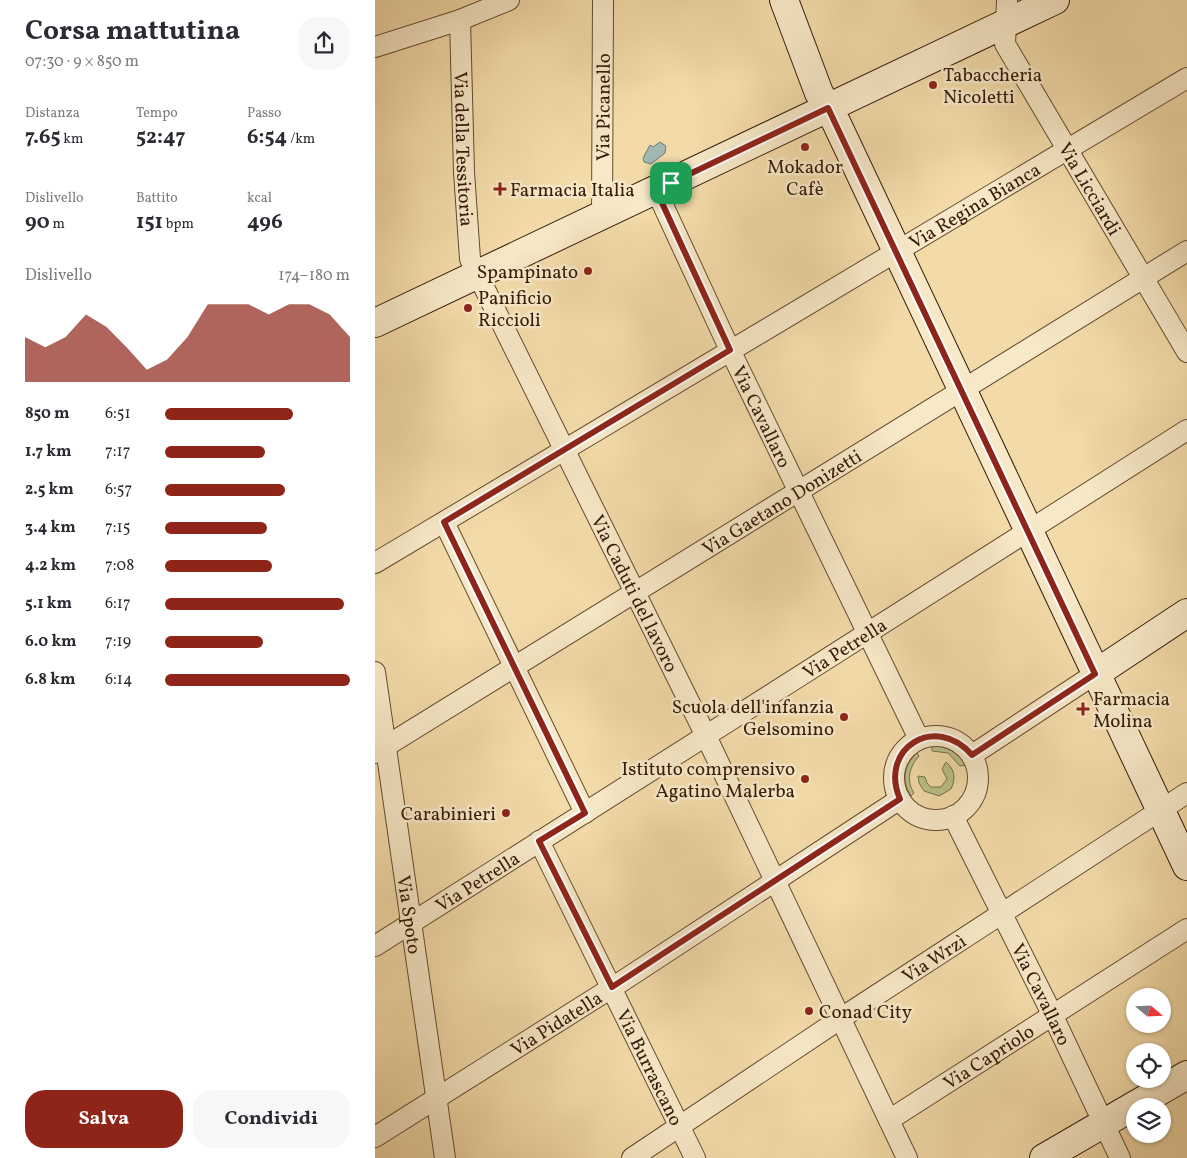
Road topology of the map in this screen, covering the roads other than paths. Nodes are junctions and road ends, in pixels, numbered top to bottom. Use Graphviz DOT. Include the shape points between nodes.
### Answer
graph roads {
  1 [pos="509,0"];
  2 [pos="603,0"];
  3 [pos="784,0"];
  4 [pos="1055,0"];
  5 [pos="1006,12"];
  6 [pos="460,20"];
  7 [pos="375,47"];
  8 [pos="1187,78"];
  9 [pos="828,108"];
  10 [pos="1068,149"];
  11 [pos="656,190"];
  12 [pos="602,216"];
  13 [pos="1187,251"];
  14 [pos="896,252"];
  15 [pos="478,274"];
  16 [pos="1142,278"];
  17 [pos="375,323"];
  18 [pos="730,350"];
  19 [pos="1187,352"];
  20 [pos="963,391"];
  21 [pos="1187,430"];
  22 [pos="566,449"];
  23 [pos="799,490"];
  24 [pos="444,522"];
  25 [pos="1027,530"];
  26 [pos="375,563"];
  27 [pos="635,593"];
  28 [pos="1187,613"];
  29 [pos="868,634"];
  30 [pos="514,667"];
  31 [pos="375,672"];
  32 [pos="1095,674"];
  33 [pos="915,731"];
  34 [pos="705,736"];
  35 [pos="381,750"];
  36 [pos="979,750"];
  37 [pos="1187,793"];
  38 [pos="893,804"];
  39 [pos="1161,810"];
  40 [pos="585,813"];
  41 [pos="957,823"];
  42 [pos="539,841"];
  43 [pos="1187,866"];
  44 [pos="774,882"];
  45 [pos="1001,914"];
  46 [pos="413,922"];
  47 [pos="1187,929"];
  48 [pos="375,946"];
  49 [pos="612,987"];
  50 [pos="1052,1014"];
  51 [pos="839,1020"];
  52 [pos="1187,1075"];
  53 [pos="436,1098"];
  54 [pos="889,1120"];
  55 [pos="1104,1123"];
  56 [pos="680,1127"];
  57 [pos="375,1137"];
  58 [pos="445,1158"];
  59 [pos="632,1158"];
  60 [pos="695,1158"];
  61 [pos="907,1158"];
  62 [pos="1043,1158"];
  63 [pos="1120,1158"];
  1 -- 6 [label="street"];
  2 -- 12 [label="street, Via Picanello"];
  3 -- 9 [label="street"];
  4 -- 5 [label="street"];
  5 -- 9 [label="street"];
  5 -- 10 [label="street, Via Licciardi" via="1005,44"];
  6 -- 7 [label="street"];
  6 -- 15 [label="street, Via della Tessitoria" via="470,259"];
  8 -- 10 [label="street, Via Regina Bianca"];
  9 -- 11 [label="street"];
  9 -- 14 [label="street"];
  10 -- 14 [label="street, Via Regina Bianca"];
  10 -- 16 [label="street, Via Licciardi"];
  11 -- 12 [label="street"];
  11 -- 18 [label="street, Via Cavallaro"];
  12 -- 15 [label="street"];
  13 -- 16 [label="street, Via Gaetano Donizetti"];
  14 -- 18 [label="street, Via Regina Bianca"];
  14 -- 20 [label="street"];
  15 -- 17 [label="street"];
  15 -- 22 [label="street, Via Caduti del lavoro"];
  16 -- 19 [label="street, Via Licciardi"];
  16 -- 20 [label="street, Via Gaetano Donizetti"];
  18 -- 22 [label="street, Via Regina Bianca"];
  18 -- 23 [label="street, Via Cavallaro"];
  20 -- 23 [label="street, Via Gaetano Donizetti"];
  20 -- 25 [label="street"];
  21 -- 25 [label="street, Via Petrella"];
  22 -- 24 [label="street, Via Regina Bianca"];
  22 -- 27 [label="street, Via Caduti del lavoro"];
  23 -- 27 [label="street, Via Gaetano Donizetti"];
  23 -- 29 [label="street, Via Cavallaro"];
  24 -- 26 [label="street, Via Regina Bianca"];
  24 -- 30 [label="street"];
  25 -- 29 [label="street, Via Petrella"];
  25 -- 32 [label="street"];
  27 -- 30 [label="street, Via Gaetano Donizetti"];
  27 -- 34 [label="street, Via Caduti del lavoro"];
  28 -- 32 [label="street"];
  29 -- 33 [label="street, Via Cavallaro"];
  29 -- 34 [label="street, Via Petrella"];
  30 -- 35 [label="street, Via Gaetano Donizetti"];
  30 -- 40 [label="street"];
  31 -- 35 [label="street, Via Spoto"];
  32 -- 36 [label="street"];
  32 -- 39 [label="street"];
  33 -- 36 [label="street" via="954,739"];
  33 -- 38 [label="street" via="910,745 898,760"];
  34 -- 40 [label="street, Via Petrella"];
  34 -- 44 [label="street, Via Caduti del lavoro"];
  35 -- 46 [label="street, Via Spoto"];
  36 -- 41 [label="street" via="976,789"];
  37 -- 39 [label="street, Via Wrzì"];
  38 -- 41 [label="street" via="929,819"];
  38 -- 44 [label="street, Via Pidatella"];
  39 -- 43 [label="street"];
  39 -- 45 [label="street, Via Wrzì"];
  40 -- 42 [label="street, Via Petrella"];
  41 -- 45 [label="street, Via Cavallaro"];
  42 -- 46 [label="street, Via Petrella"];
  42 -- 49 [label="street, Via Burrascano"];
  44 -- 49 [label="street, Via Pidatella"];
  44 -- 51 [label="street, Via Caduti del lavoro"];
  45 -- 50 [label="street, Via Cavallaro"];
  45 -- 51 [label="street, Via Wrzì"];
  46 -- 48 [label="street, Via Petrella"];
  46 -- 53 [label="street, Via Spoto"];
  47 -- 50 [label="street, Via Capriolo"];
  49 -- 53 [label="street, Via Pidatella"];
  49 -- 56 [label="street, Via Burrascano"];
  50 -- 54 [label="street, Via Capriolo"];
  50 -- 55 [label="street, Via Cavallaro"];
  51 -- 54 [label="street, Via Caduti del lavoro"];
  51 -- 56 [label="street, Via Wrzì"];
  52 -- 55 [label="street"];
  53 -- 57 [label="street, Via Pidatella"];
  53 -- 58 [label="street, Via Spoto"];
  54 -- 61 [label="street, Via Caduti del lavoro"];
  55 -- 62 [label="street"];
  55 -- 63 [label="street, Via Cavallaro"];
  56 -- 59 [label="street, Via Wrzì"];
  56 -- 60 [label="street, Via Burrascano"];
}
